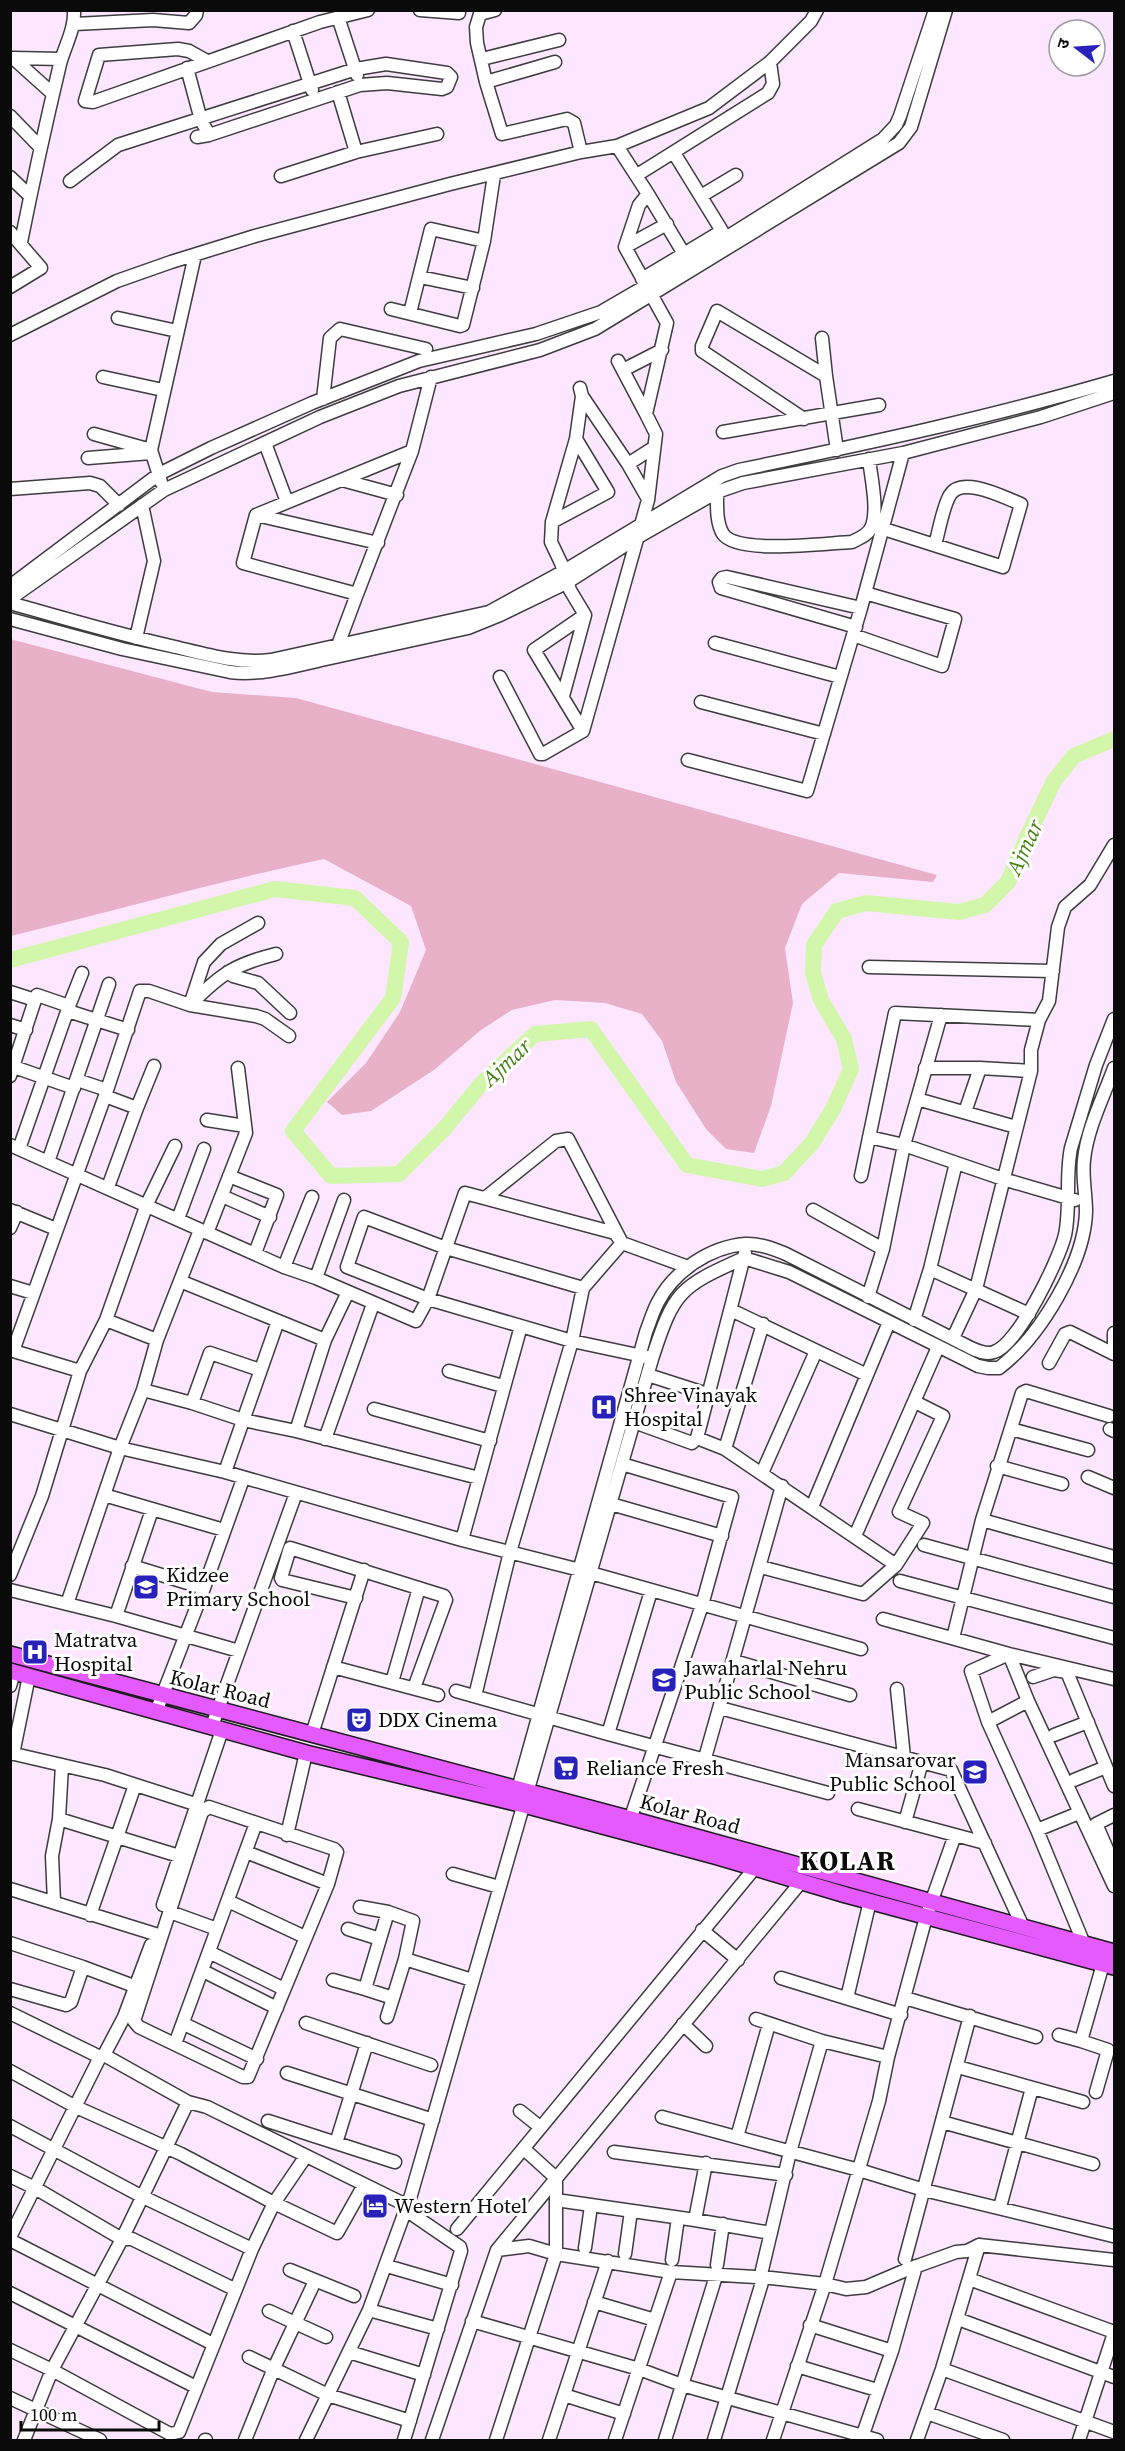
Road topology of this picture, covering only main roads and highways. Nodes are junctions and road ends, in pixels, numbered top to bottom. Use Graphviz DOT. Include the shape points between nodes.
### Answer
graph roads {
  1 [pos="10,1654"];
  2 [pos="12,1676"];
  3 [pos="312,1734"];
  4 [pos="306,1753"];
  5 [pos="521,1798"];
  6 [pos="628,1826"];
  7 [pos="1114,1952"];
  8 [pos="1108,1966"];
  1 -- 3 [label="main road, Kolar Road"];
  2 -- 4 [label="main road, Kolar Road" via="29,1676"];
  3 -- 4 [label="main road"];
  3 -- 5 [label="main road, Kolar Road"];
  4 -- 5 [label="main road, Kolar Road"];
  5 -- 6 [label="main road, Kolar Road"];
  6 -- 7 [label="main road, Kolar Road" via="932,1901"];
  6 -- 8 [label="main road, Kolar Road" via="754,1869"];
}
